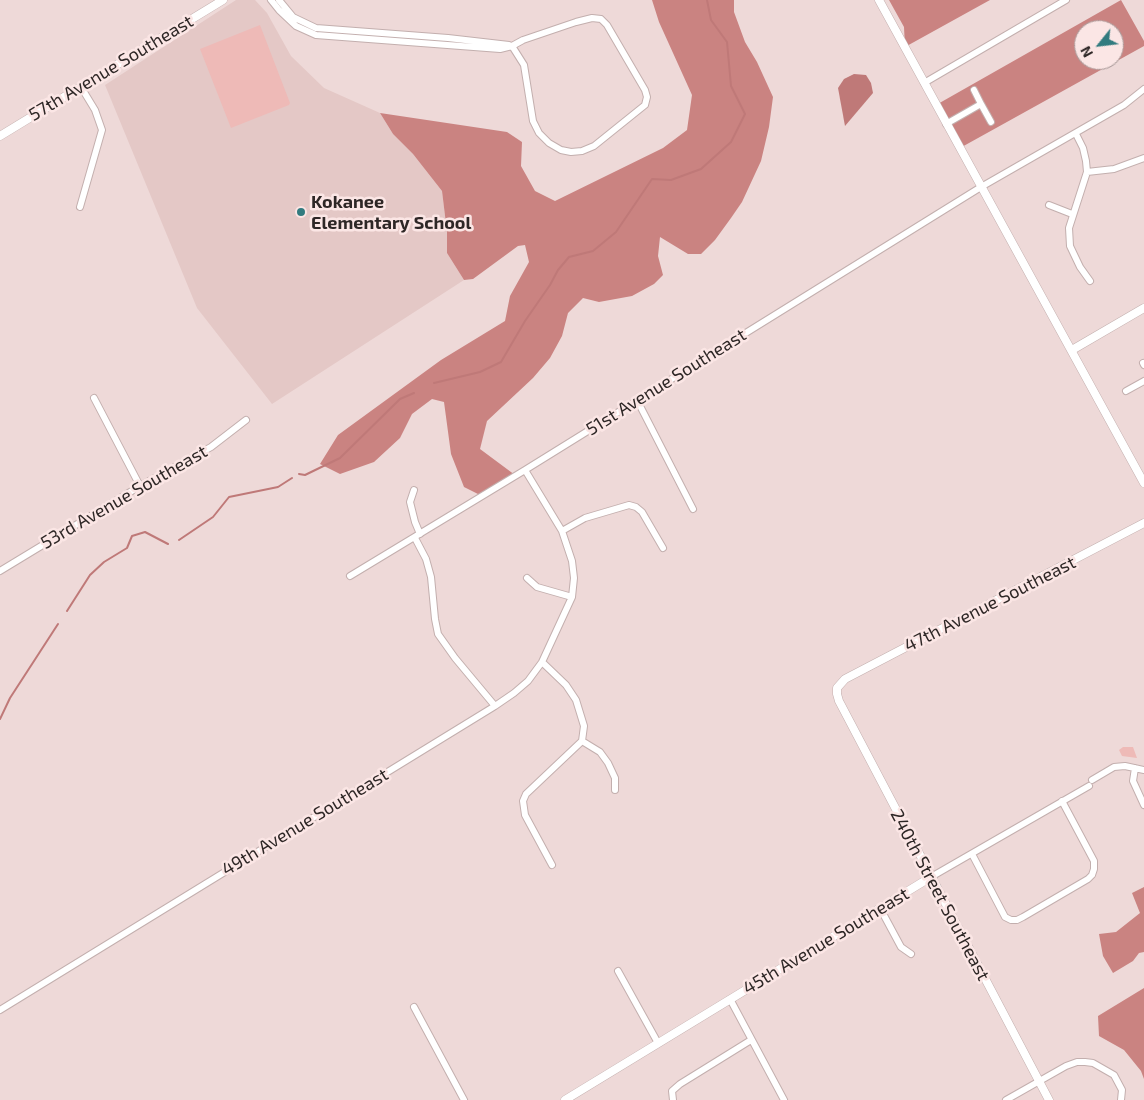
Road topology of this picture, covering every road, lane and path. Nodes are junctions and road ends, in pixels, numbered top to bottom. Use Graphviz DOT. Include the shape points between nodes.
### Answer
graph roads {
  1 [pos="223,0"];
  2 [pos="271,0"];
  3 [pos="279,0"];
  4 [pos="879,0"];
  5 [pos="1066,0"];
  6 [pos="383,37"];
  7 [pos="512,46"];
  8 [pos="924,83"];
  9 [pos="81,87"];
  10 [pos="1144,89"];
  11 [pos="974,90"];
  12 [pos="982,104"];
  13 [pos="991,122"];
  14 [pos="946,124"];
  15 [pos="1076,134"];
  16 [pos="0,136"];
  17 [pos="1144,158"];
  18 [pos="1087,172"];
  19 [pos="981,187"];
  20 [pos="1049,205"];
  21 [pos="80,207"];
  22 [pos="1072,214"];
  23 [pos="1090,281"];
  24 [pos="1144,308"];
  25 [pos="1072,350"];
  26 [pos="1144,381"];
  27 [pos="1126,391"];
  28 [pos="94,398"];
  29 [pos="637,400"];
  30 [pos="246,420"];
  31 [pos="525,470"];
  32 [pos="1144,483"];
  33 [pos="140,486"];
  34 [pos="414,490"];
  35 [pos="693,509"];
  36 [pos="1144,523"];
  37 [pos="562,530"];
  38 [pos="418,536"];
  39 [pos="663,548"];
  40 [pos="0,571"];
  41 [pos="350,576"];
  42 [pos="527,578"];
  43 [pos="572,597"];
  44 [pos="542,662"];
  45 [pos="837,688"];
  46 [pos="495,706"];
  47 [pos="582,741"];
  48 [pos="1135,768"];
  49 [pos="1144,770"];
  50 [pos="615,790"];
  51 [pos="1062,801"];
  52 [pos="1144,805"];
  53 [pos="972,854"];
  54 [pos="552,865"];
  55 [pos="931,877"];
  56 [pos="880,908"];
  57 [pos="911,954"];
  58 [pos="618,971"];
  59 [pos="730,999"];
  60 [pos="414,1007"];
  61 [pos="0,1010"];
  62 [pos="751,1040"];
  63 [pos="658,1043"];
  64 [pos="1038,1081"];
  65 [pos="464,1100"];
  66 [pos="566,1100"];
  67 [pos="673,1100"];
  68 [pos="784,1100"];
  69 [pos="1006,1100"];
  70 [pos="1049,1100"];
  71 [pos="1122,1100"];
  1 -- 9 [label="street, 57th Avenue Southeast"];
  2 -- 6 [label="street" via="296,26 316,35"];
  3 -- 6 [label="street" via="293,16 316,28"];
  4 -- 8 [label="street"];
  5 -- 8 [label="street"];
  6 -- 7 [label="street" via="500,48"];
  7 -- 7 [label="street" via="524,65 533,121 539,133 561,150 581,151 594,146 645,104 645,90 601,19 576,22"];
  8 -- 14 [label="street"];
  9 -- 16 [label="street, 57th Avenue Southeast"];
  9 -- 21 [label="street" via="102,130"];
  10 -- 15 [label="street, 51st Avenue Southeast"];
  11 -- 12 [label="street"];
  12 -- 13 [label="street"];
  12 -- 14 [label="street"];
  14 -- 19 [label="street"];
  15 -- 18 [label="street" via="1083,148"];
  15 -- 19 [label="street, 51st Avenue Southeast"];
  17 -- 18 [label="street" via="1114,169"];
  18 -- 22 [label="street"];
  19 -- 25 [label="street"];
  19 -- 29 [label="street, 51st Avenue Southeast"];
  20 -- 22 [label="street"];
  22 -- 23 [label="street" via="1070,246"];
  24 -- 25 [label="street"];
  25 -- 32 [label="street"];
  26 -- 27 [label="street"];
  28 -- 33 [label="street"];
  29 -- 31 [label="street, 51st Avenue Southeast"];
  29 -- 35 [label="street"];
  30 -- 33 [label="street, 53rd Avenue Southeast" via="211,447"];
  31 -- 37 [label="street"];
  31 -- 38 [label="street, 51st Avenue Southeast"];
  33 -- 40 [label="street, 53rd Avenue Southeast"];
  34 -- 38 [label="street" via="410,502"];
  36 -- 45 [label="street, 47th Avenue Southeast" via="859,672"];
  37 -- 39 [label="street" via="585,518 629,505 642,512"];
  37 -- 43 [label="street" via="572,561"];
  38 -- 41 [label="street, 51st Avenue Southeast"];
  38 -- 46 [label="street" via="431,577 438,634"];
  42 -- 43 [label="street" via="537,587"];
  43 -- 44 [label="street, 49th Avenue Southeast"];
  44 -- 46 [label="street, 49th Avenue Southeast" via="528,680"];
  44 -- 47 [label="street" via="566,685 576,700 584,726"];
  45 -- 55 [label="street, 240th Street Southeast" via="839,701"];
  46 -- 61 [label="street, 49th Avenue Southeast"];
  47 -- 50 [label="street" via="600,752 608,763 616,778"];
  47 -- 54 [label="street" via="526,794 523,801 524,815"];
  48 -- 49 [label="street, 45th Avenue Southeast"];
  48 -- 51 [label="street, 45th Avenue Southeast" via="1114,767"];
  48 -- 52 [label="street" via="1133,781"];
  51 -- 53 [label="street, 45th Avenue Southeast"];
  51 -- 53 [label="street" via="1094,861 1092,875 1088,879 1023,917 1011,920 1005,917"];
  53 -- 55 [label="street, 45th Avenue Southeast"];
  55 -- 56 [label="street, 45th Avenue Southeast"];
  55 -- 64 [label="street, 240th Street Southeast"];
  56 -- 57 [label="street" via="901,947"];
  56 -- 59 [label="street, 45th Avenue Southeast"];
  58 -- 63 [label="street"];
  59 -- 62 [label="street"];
  59 -- 63 [label="street, 45th Avenue Southeast"];
  60 -- 65 [label="street"];
  62 -- 67 [label="street" via="680,1084 672,1091"];
  62 -- 68 [label="street"];
  63 -- 66 [label="street, 45th Avenue Southeast"];
  64 -- 69 [label="street"];
  64 -- 70 [label="street, 240th Street Southeast"];
  64 -- 71 [label="street" via="1076,1062 1093,1063 1114,1075 1122,1090"];
}
